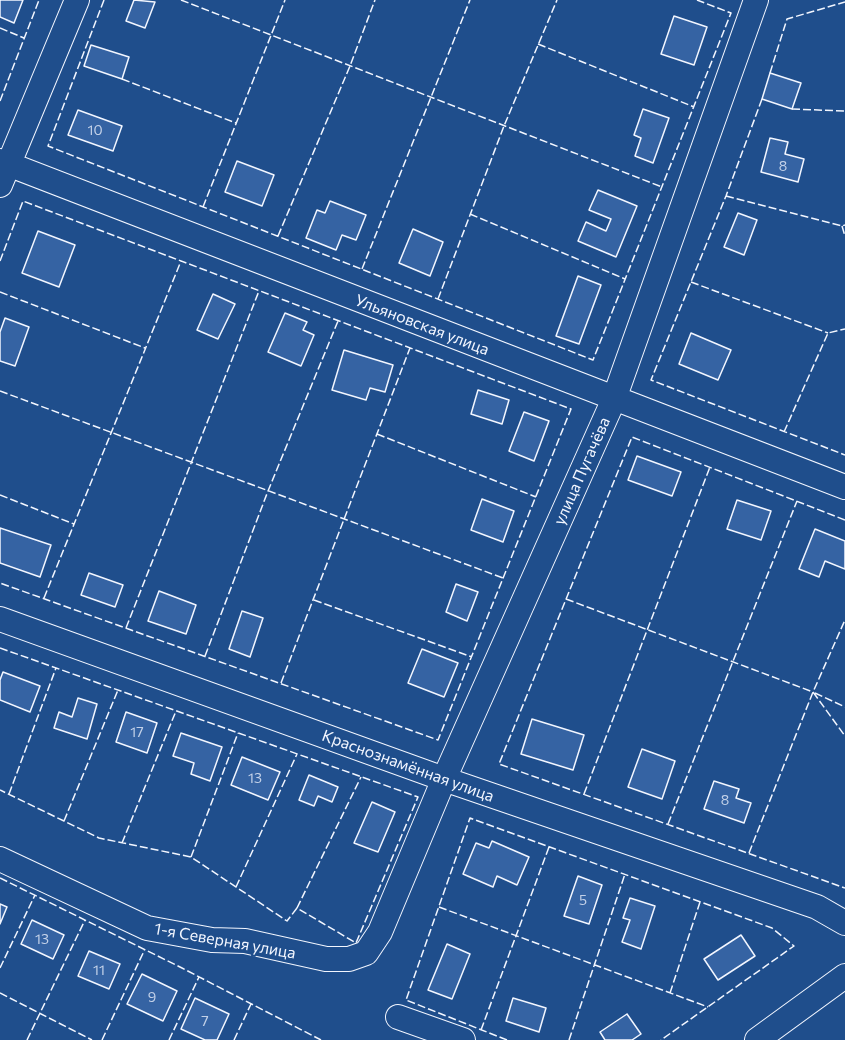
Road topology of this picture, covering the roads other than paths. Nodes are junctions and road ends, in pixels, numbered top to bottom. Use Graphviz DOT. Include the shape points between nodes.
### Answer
graph roads {
  1 [pos="77,0"];
  2 [pos="756,0"];
  3 [pos="3,170"];
  4 [pos="614,399"];
  5 [pos="845,487"];
  6 [pos="0,619"];
  7 [pos="444,779"];
  8 [pos="0,859"];
  9 [pos="845,922"];
  10 [pos="380,932"];
  11 [pos="845,976"];
  12 [pos="398,1017"];
  13 [pos="463,1040"];
  14 [pos="757,1040"];
  1 -- 3 [label="street"];
  2 -- 4 [label="street, улица Пугачёва"];
  3 -- 4 [label="street, Ульяновская улица"];
  4 -- 5 [label="street, Ульяновская улица"];
  4 -- 7 [label="street, улица Пугачёва"];
  6 -- 7 [label="street, Краснознамённая улица"];
  7 -- 9 [label="street, Краснознамённая улица" via="817,908"];
  7 -- 10 [label="street, улица Пугачёва"];
  8 -- 10 [label="street, 1-я Северная улица" via="147,928 212,940 245,941 326,959 349,959 366,953"];
  11 -- 14 [label="street"];
  12 -- 13 [label="street"];
}
